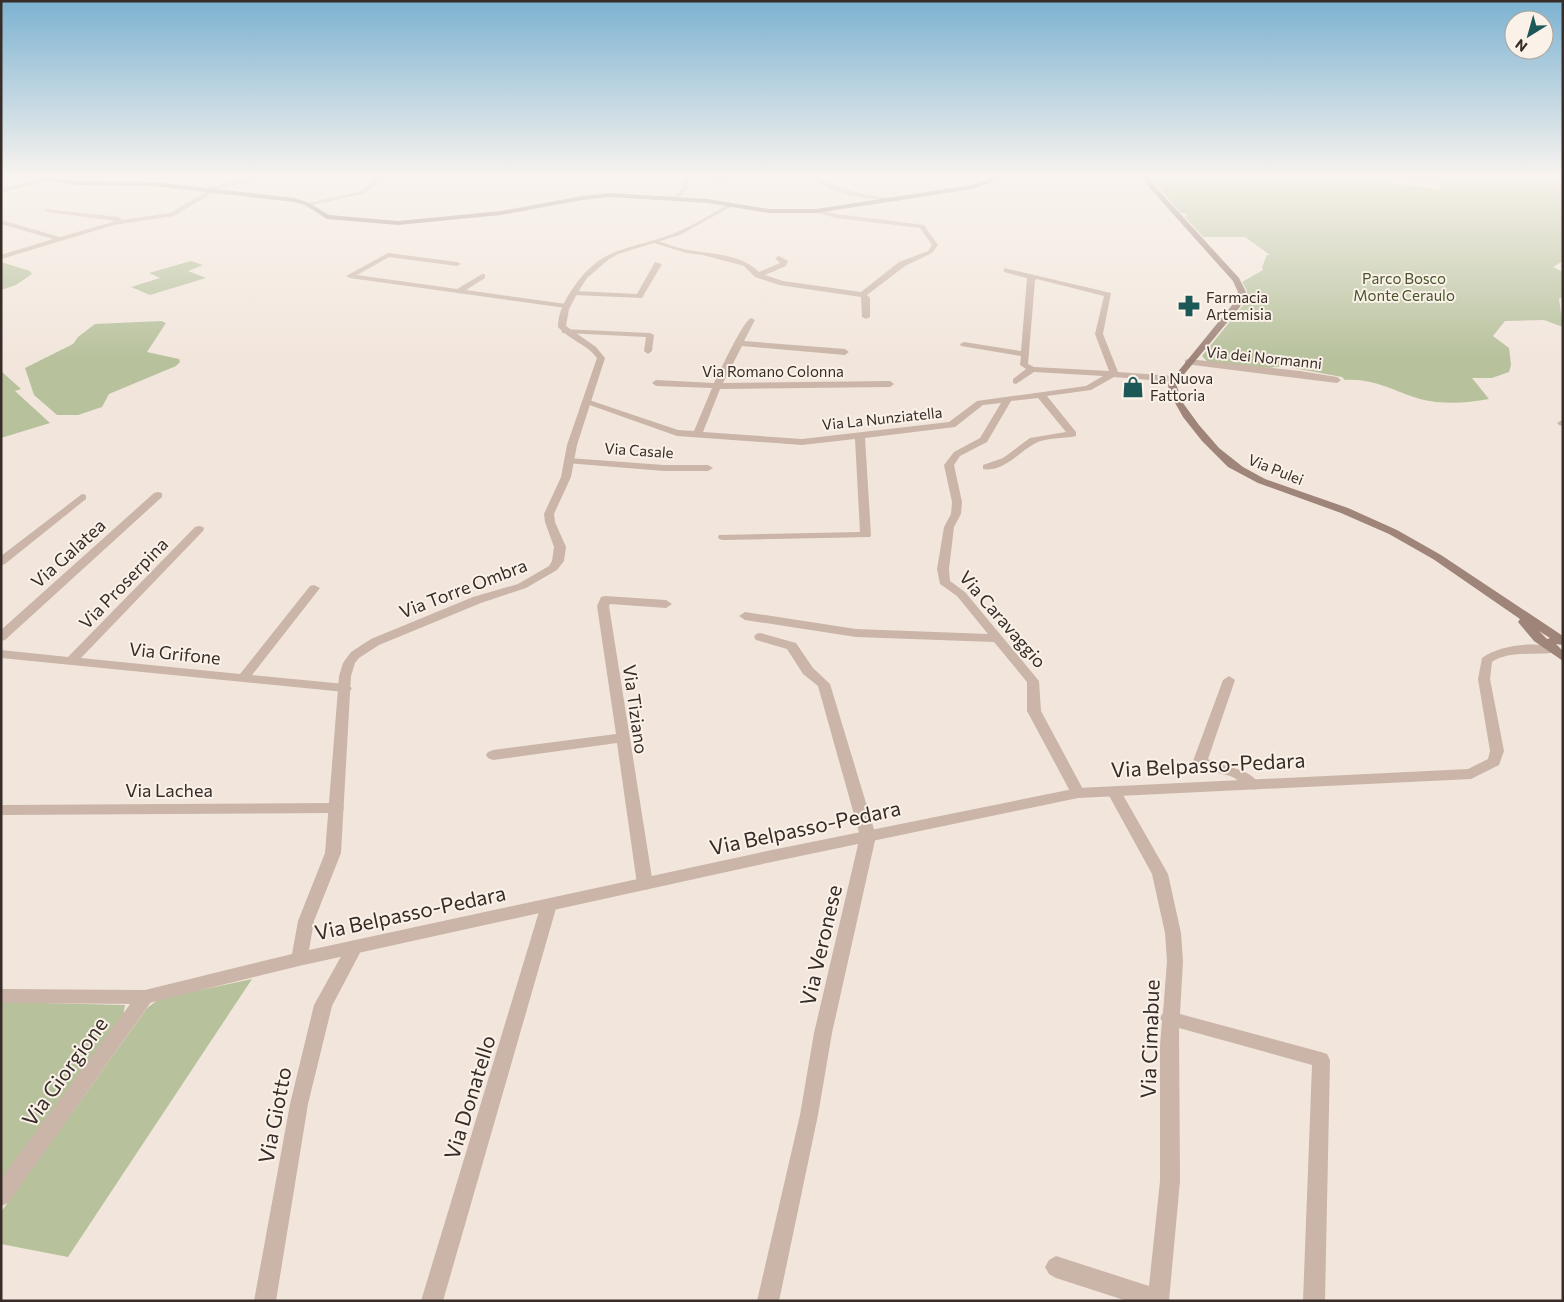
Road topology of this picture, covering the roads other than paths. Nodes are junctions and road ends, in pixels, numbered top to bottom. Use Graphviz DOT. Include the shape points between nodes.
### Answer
graph roads {
  1 [pos="56,238"];
  2 [pos="64,238"];
  3 [pos="667,238"];
  4 [pos="930,238"];
  5 [pos="1198,238"];
  6 [pos="60,239"];
  7 [pos="654,242"];
  8 [pos="2,256"];
  9 [pos="779,258"];
  10 [pos="457,264"];
  11 [pos="658,264"];
  12 [pos="1007,270"];
  13 [pos="758,275"];
  14 [pos="482,276"];
  15 [pos="1033,277"];
  16 [pos="459,291"];
  17 [pos="574,293"];
  18 [pos="863,295"];
  19 [pos="566,306"];
  20 [pos="866,317"];
  21 [pos="751,320"];
  22 [pos="565,331"];
  23 [pos="738,342"];
  24 [pos="964,344"];
  25 [pos="648,351"];
  26 [pos="845,352"];
  27 [pos="1024,354"];
  28 [pos="1188,362"];
  29 [pos="1032,369"];
  30 [pos="1114,373"];
  31 [pos="1175,378"];
  32 [pos="1337,380"];
  33 [pos="1016,381"];
  34 [pos="656,383"];
  35 [pos="890,384"];
  36 [pos="717,386"];
  37 [pos="1041,395"];
  38 [pos="1008,398"];
  39 [pos="586,402"];
  40 [pos="697,435"];
  41 [pos="860,435"];
  42 [pos="569,461"];
  43 [pos="987,467"];
  44 [pos="708,468"];
  45 [pos="158,495"];
  46 [pos="82,497"];
  47 [pos="199,529"];
  48 [pos="723,537"];
  49 [pos="1,562"];
  50 [pos="314,588"];
  51 [pos="1502,602"];
  52 [pos="666,604"];
  53 [pos="745,616"];
  54 [pos="1,637"];
  55 [pos="760,637"];
  56 [pos="996,638"];
  57 [pos="1553,646"];
  58 [pos="1,654"];
  59 [pos="71,661"];
  60 [pos="243,678"];
  61 [pos="1229,680"];
  62 [pos="345,688"];
  63 [pos="621,738"];
  64 [pos="493,755"];
  65 [pos="1253,785"];
  66 [pos="1114,792"];
  67 [pos="1078,793"];
  68 [pos="337,808"];
  69 [pos="1,810"];
  70 [pos="868,836"];
  71 [pos="645,884"];
  72 [pos="549,905"];
  73 [pos="355,947"];
  74 [pos="299,960"];
  75 [pos="1,996"];
  76 [pos="145,997"];
  77 [pos="1169,1018"];
  78 [pos="1,1196"];
  79 [pos="1056,1267"];
  80 [pos="1158,1300"];
  81 [pos="265,1301"];
  82 [pos="432,1301"];
  83 [pos="768,1301"];
  84 [pos="1314,1301"];
  1 -- 6 [label="street"];
  2 -- 6 [label="street"];
  3 -- 7 [label="street"];
  4 -- 18 [label="street" via="935,245 930,252 902,264"];
  5 -- 28 [label="main road" via="1236,280 1242,292 1237,305"];
  6 -- 8 [label="street"];
  7 -- 13 [label="street" via="747,264"];
  7 -- 17 [label="street" via="604,258 592,268"];
  9 -- 13 [label="street" via="783,264"];
  10 -- 16 [label="street" via="388,255 350,276"];
  11 -- 17 [label="street" via="639,296"];
  12 -- 15 [label="street"];
  13 -- 18 [label="street" via="782,283"];
  14 -- 16 [label="street"];
  15 -- 27 [label="street" via="1029,280"];
  15 -- 30 [label="street" via="1108,293 1100,334"];
  16 -- 19 [label="street"];
  17 -- 19 [label="street"];
  18 -- 20 [label="street" via="866,298"];
  19 -- 22 [label="street" via="561,319"];
  21 -- 23 [label="street"];
  22 -- 25 [label="street" via="650,335"];
  22 -- 39 [label="street, Via Torre Ombra" via="597,351 601,358"];
  23 -- 26 [label="street"];
  23 -- 36 [label="street"];
  24 -- 27 [label="street"];
  27 -- 29 [label="street" via="1024,366"];
  28 -- 31 [label="main road"];
  28 -- 32 [label="street, Via dei Normanni" via="1302,373"];
  29 -- 30 [label="street"];
  29 -- 33 [label="street"];
  30 -- 31 [label="street"];
  30 -- 37 [label="street, Via La Nunziatella" via="1088,388"];
  31 -- 51 [label="main road, Via Pulei" via="1172,390 1178,402 1215,450 1233,466 1394,532 1445,562"];
  34 -- 36 [label="street, Via Romano Colonna"];
  35 -- 36 [label="street, Via Romano Colonna"];
  36 -- 40 [label="street"];
  37 -- 38 [label="street, Via La Nunziatella"];
  37 -- 43 [label="street" via="1073,434 1033,440 1006,460"];
  38 -- 41 [label="street, Via La Nunziatella" via="977,404 952,425"];
  38 -- 56 [label="street, Via Caravaggio" via="984,440 957,454 949,465 957,502 956,514 949,527 943,569 944,582 961,594"];
  39 -- 40 [label="street, Via La Nunziatella" via="677,432"];
  39 -- 42 [label="street, Via Torre Ombra"];
  40 -- 41 [label="street, Via La Nunziatella" via="784,442"];
  41 -- 48 [label="street" via="866,535"];
  42 -- 44 [label="street, Via Casale"];
  42 -- 62 [label="street, Via Torre Ombra" via="566,477 549,514 560,547 558,561 552,568 522,586 477,600 375,642 349,663"];
  45 -- 54 [label="street, Via Galatea"];
  46 -- 49 [label="street"];
  47 -- 59 [label="street, Via Proserpina"];
  50 -- 60 [label="street"];
  51 -- 57 [label="main road"];
  51 -- 57 [label="main road"];
  52 -- 63 [label="street, Via Tiziano" via="605,600 602,606"];
  53 -- 56 [label="street" via="856,633"];
  55 -- 70 [label="street, Via Veronese" via="792,646 808,671 824,684"];
  56 -- 67 [label="street, Via Caravaggio" via="1034,680 1034,711"];
  57 -- 65 [label="street, Via Belpasso-Pedara" via="1512,651 1491,656 1486,661 1484,679 1497,751 1494,762 1471,774"];
  58 -- 59 [label="street, Via Grifone"];
  59 -- 60 [label="street, Via Grifone"];
  60 -- 62 [label="street, Via Grifone"];
  61 -- 65 [label="street" via="1200,761 1241,774"];
  62 -- 68 [label="street, Via Torre Ombra"];
  63 -- 64 [label="street"];
  63 -- 71 [label="street, Via Tiziano"];
  65 -- 66 [label="street, Via Belpasso-Pedara"];
  66 -- 67 [label="street, Via Belpasso-Pedara"];
  66 -- 77 [label="street, Via Cimabue" via="1160,874 1169,910 1175,961"];
  67 -- 70 [label="street, Via Belpasso-Pedara"];
  68 -- 69 [label="street, Via Lachea"];
  68 -- 74 [label="street, Via Torre Ombra" via="334,853 306,921"];
  70 -- 71 [label="street, Via Belpasso-Pedara"];
  70 -- 83 [label="street, Via Veronese" via="823,1033 809,1115"];
  71 -- 72 [label="street, Via Belpasso-Pedara"];
  72 -- 73 [label="street, Via Belpasso-Pedara"];
  72 -- 82 [label="street, Via Donatello"];
  73 -- 74 [label="street, Via Belpasso-Pedara"];
  73 -- 81 [label="street, Via Giotto" via="323,1005 299,1104"];
  74 -- 76 [label="street, Via Belpasso-Pedara"];
  75 -- 76 [label="street, Via Belpasso-Pedara"];
  76 -- 78 [label="street, Via Giorgione"];
  77 -- 80 [label="street, Via Cimabue" via="1170,1180"];
  77 -- 84 [label="street" via="1321,1060"];
  79 -- 80 [label="street"];
}
